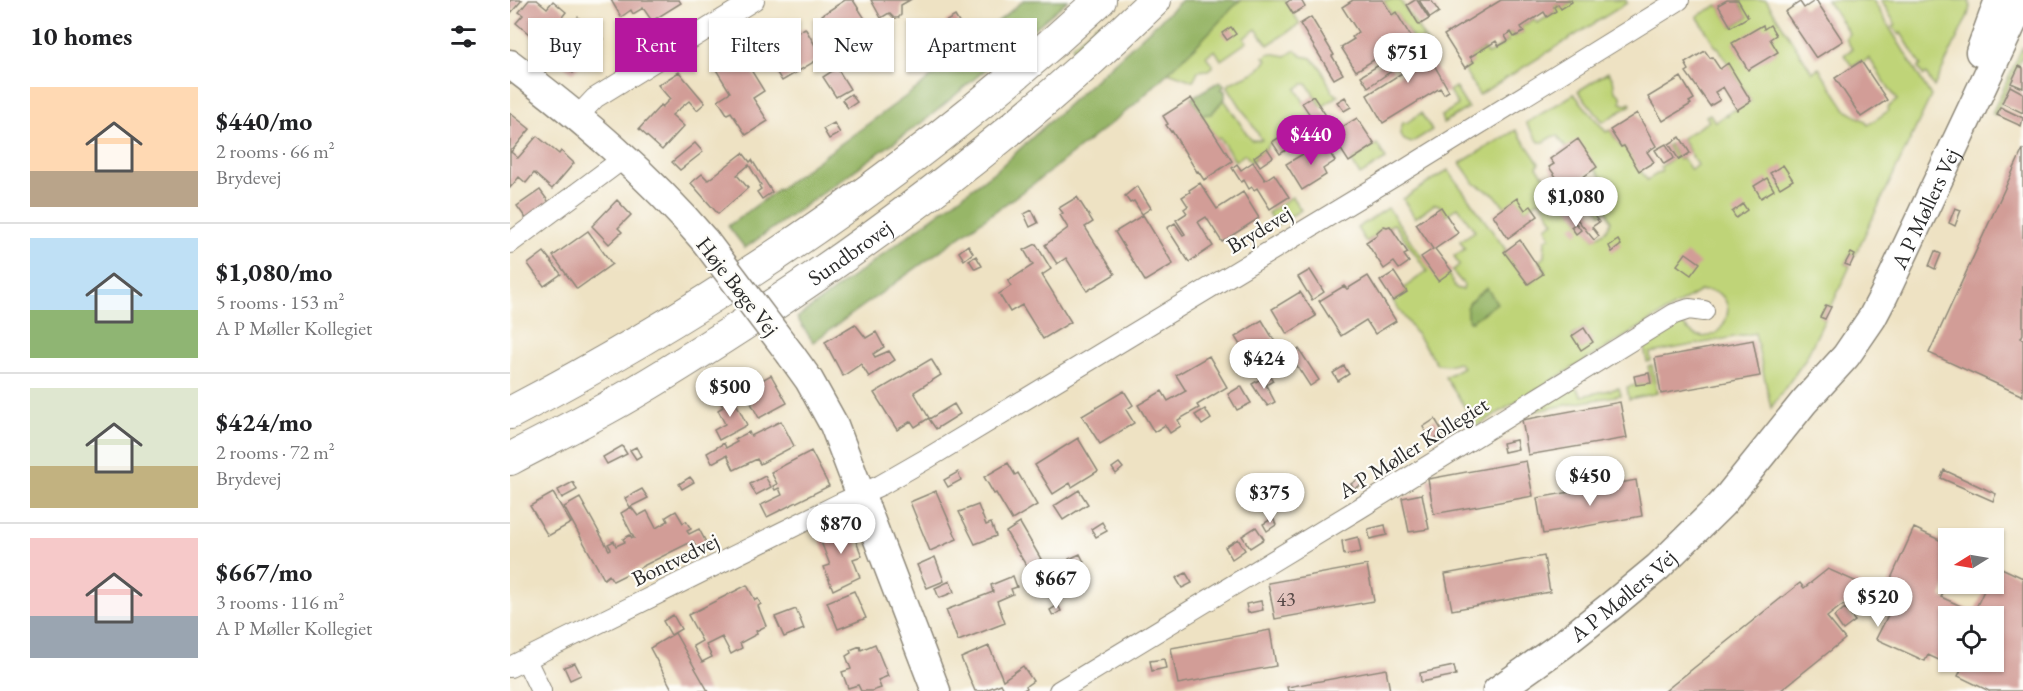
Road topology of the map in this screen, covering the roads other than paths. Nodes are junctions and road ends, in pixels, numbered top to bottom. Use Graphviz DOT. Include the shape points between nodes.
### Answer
graph roads {
  1 [pos="754,0"];
  2 [pos="1100,0"];
  3 [pos="1155,0"];
  4 [pos="1679,0"];
  5 [pos="1999,0"];
  6 [pos="2023,0"];
  7 [pos="510,64"];
  8 [pos="577,117"];
  9 [pos="624,158"];
  10 [pos="510,243"];
  11 [pos="693,309"];
  12 [pos="1704,311"];
  13 [pos="510,396"];
  14 [pos="1804,402"];
  15 [pos="510,413"];
  16 [pos="510,459"];
  17 [pos="861,494"];
  18 [pos="518,663"];
  19 [pos="541,691"];
  20 [pos="936,691"];
  21 [pos="1059,691"];
  22 [pos="1497,691"];
  1 -- 8 [label="street" via="595,98"];
  2 -- 11 [label="main road, Sundbrovej" via="918,153 804,237"];
  3 -- 16 [label="main road, Sundbrovej" via="1026,117 854,249 663,376"];
  4 -- 17 [label="street, Brydevej" via="938,452"];
  5 -- 14 [label="street, A P Møllers Vej" via="1978,56 1860,307"];
  6 -- 14 [label="street, A P Møllers Vej" via="1878,307 1846,356"];
  7 -- 8 [label="street, Høje Bøge Vej"];
  8 -- 9 [label="street, Høje Bøge Vej"];
  9 -- 10 [label="street"];
  9 -- 17 [label="street, Høje Bøge Vej, bridge" via="705,241 792,355 826,408"];
  11 -- 13 [label="main road"];
  11 -- 15 [label="main road, Sundbrovej"];
  12 -- 21 [label="street, A P Møller Kollegiet" via="1689,309 1674,314"];
  14 -- 22 [label="street, A P Møllers Vej" via="1722,504 1658,567 1562,645"];
  17 -- 18 [label="street, Bontvedvej"];
  17 -- 20 [label="street, Høje Bøge Vej"];
  18 -- 19 [label="street"];
}
